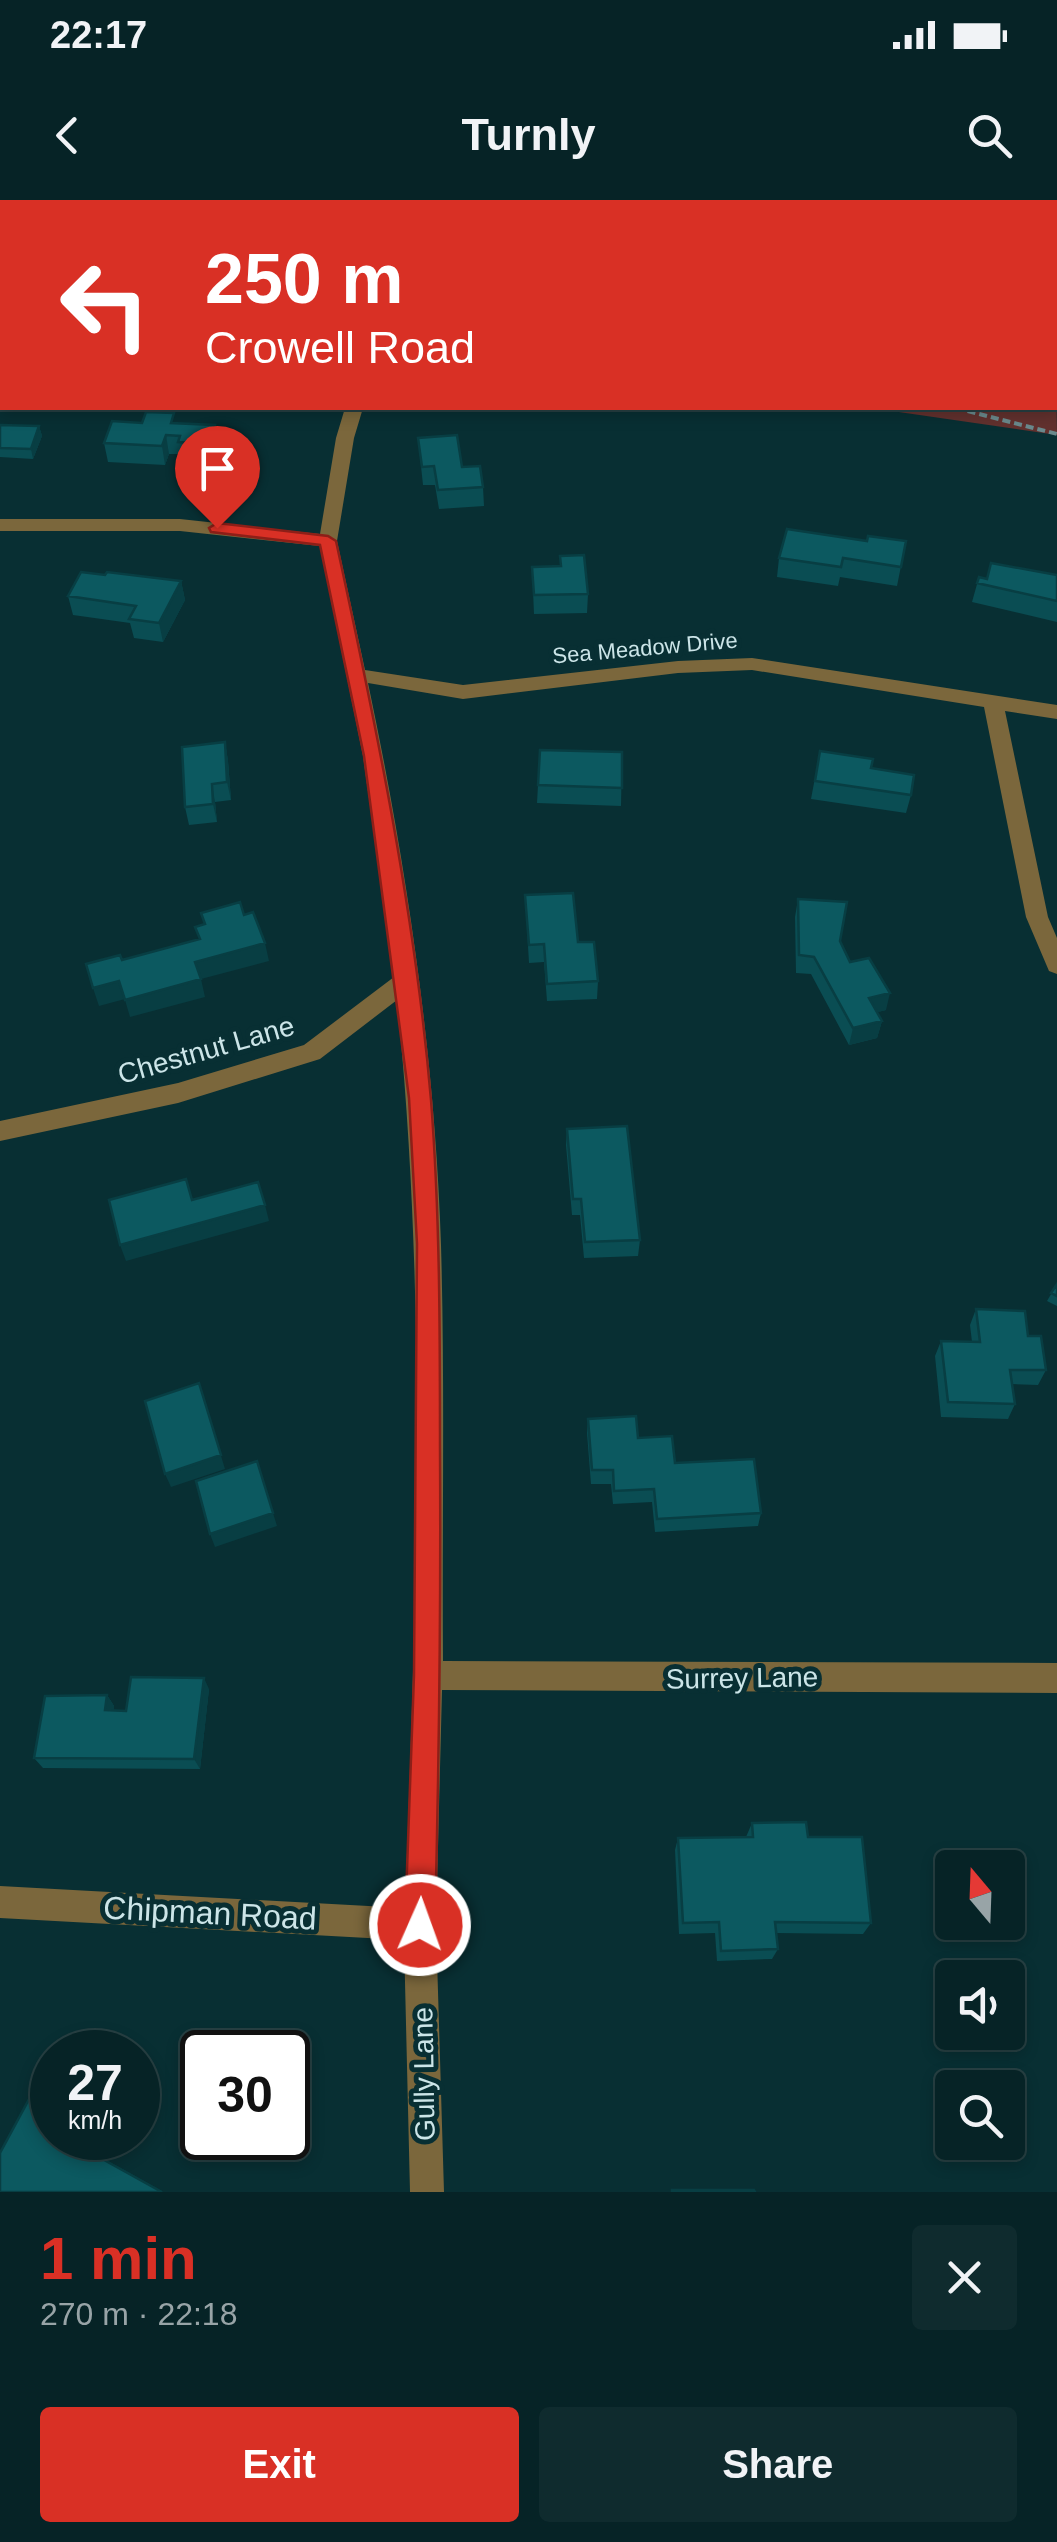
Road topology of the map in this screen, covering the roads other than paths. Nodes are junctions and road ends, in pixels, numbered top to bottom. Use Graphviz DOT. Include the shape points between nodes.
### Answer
graph roads {
  1 [pos="353,410"];
  2 [pos="0,525"];
  3 [pos="328,541"];
  4 [pos="356,676"];
  5 [pos="993,700"];
  6 [pos="1057,712"];
  7 [pos="1057,964"];
  8 [pos="406,980"];
  9 [pos="0,1131"];
  10 [pos="428,1675"];
  11 [pos="1057,1678"];
  12 [pos="0,1902"];
  13 [pos="420,1925"];
  14 [pos="426,2192"];
  1 -- 3 [label="street, Gully Lane"];
  2 -- 3 [label="street" via="180,524"];
  3 -- 4 [label="street, Gully Lane"];
  4 -- 5 [label="street, Sea Meadow Drive" via="463,692 752,664"];
  4 -- 8 [label="street, Gully Lane"];
  5 -- 6 [label="street, Sea Meadow Drive"];
  5 -- 7 [label="street" via="1038,918"];
  8 -- 9 [label="street, Chestnut Lane" via="312,1052 178,1093"];
  8 -- 10 [label="street, Gully Lane" via="428,1244"];
  10 -- 11 [label="street, Surrey Lane"];
  10 -- 13 [label="street, Gully Lane"];
  12 -- 13 [label="street, Chipman Road"];
  13 -- 14 [label="street, Gully Lane"];
}
